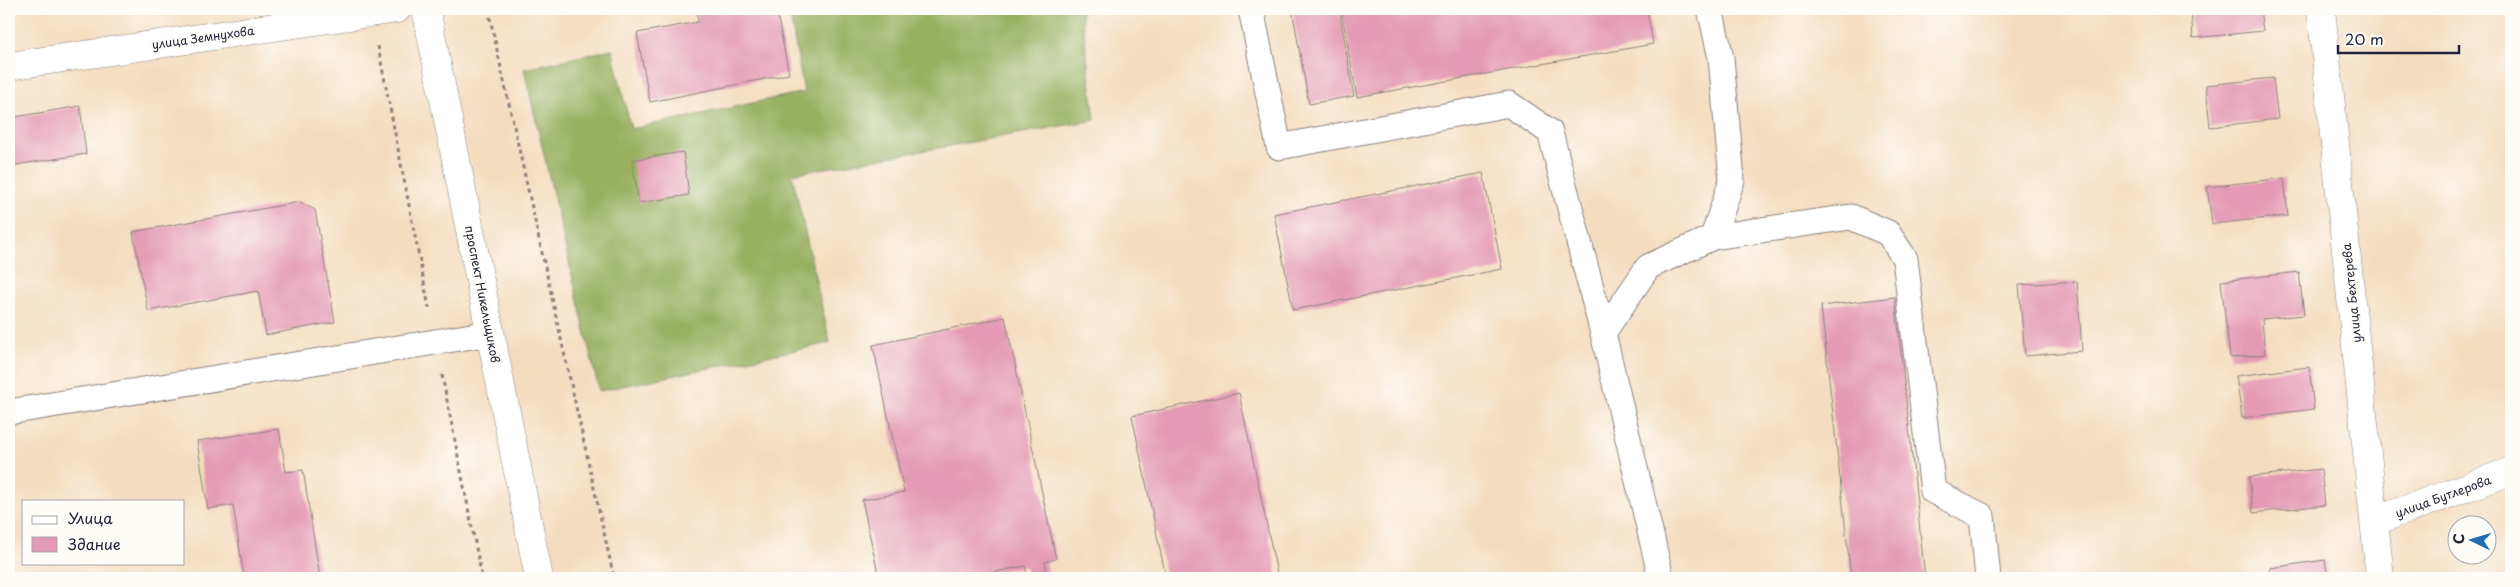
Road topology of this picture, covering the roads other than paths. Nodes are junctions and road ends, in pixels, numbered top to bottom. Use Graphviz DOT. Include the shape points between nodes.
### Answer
graph roads {
  1 [pos="426,9"];
  2 [pos="1251,9"];
  3 [pos="1710,9"];
  4 [pos="2321,9"];
  5 [pos="384,11"];
  6 [pos="9,66"];
  7 [pos="1713,237"];
  8 [pos="490,333"];
  9 [pos="1603,333"];
  10 [pos="9,412"];
  11 [pos="2511,470"];
  12 [pos="2375,521"];
  13 [pos="540,578"];
  14 [pos="1662,578"];
  15 [pos="1988,578"];
  16 [pos="2380,578"];
  1 -- 8 [label="street, проспект Никельщиков"];
  2 -- 9 [label="lane" via="1279,147 1509,104 1550,132"];
  3 -- 7 [label="lane" via="1721,58 1732,180"];
  4 -- 12 [label="street, улица Бехтерева"];
  5 -- 6 [label="street, улица Земнухова"];
  7 -- 9 [label="lane" via="1648,267"];
  7 -- 15 [label="lane" via="1851,217 1888,233 1905,259 1933,491 1982,516"];
  8 -- 10 [label="lane"];
  8 -- 13 [label="street, проспект Никельщиков"];
  9 -- 14 [label="lane"];
  11 -- 12 [label="street, улица Бутлерова"];
  12 -- 16 [label="street, улица Бехтерева"];
}
